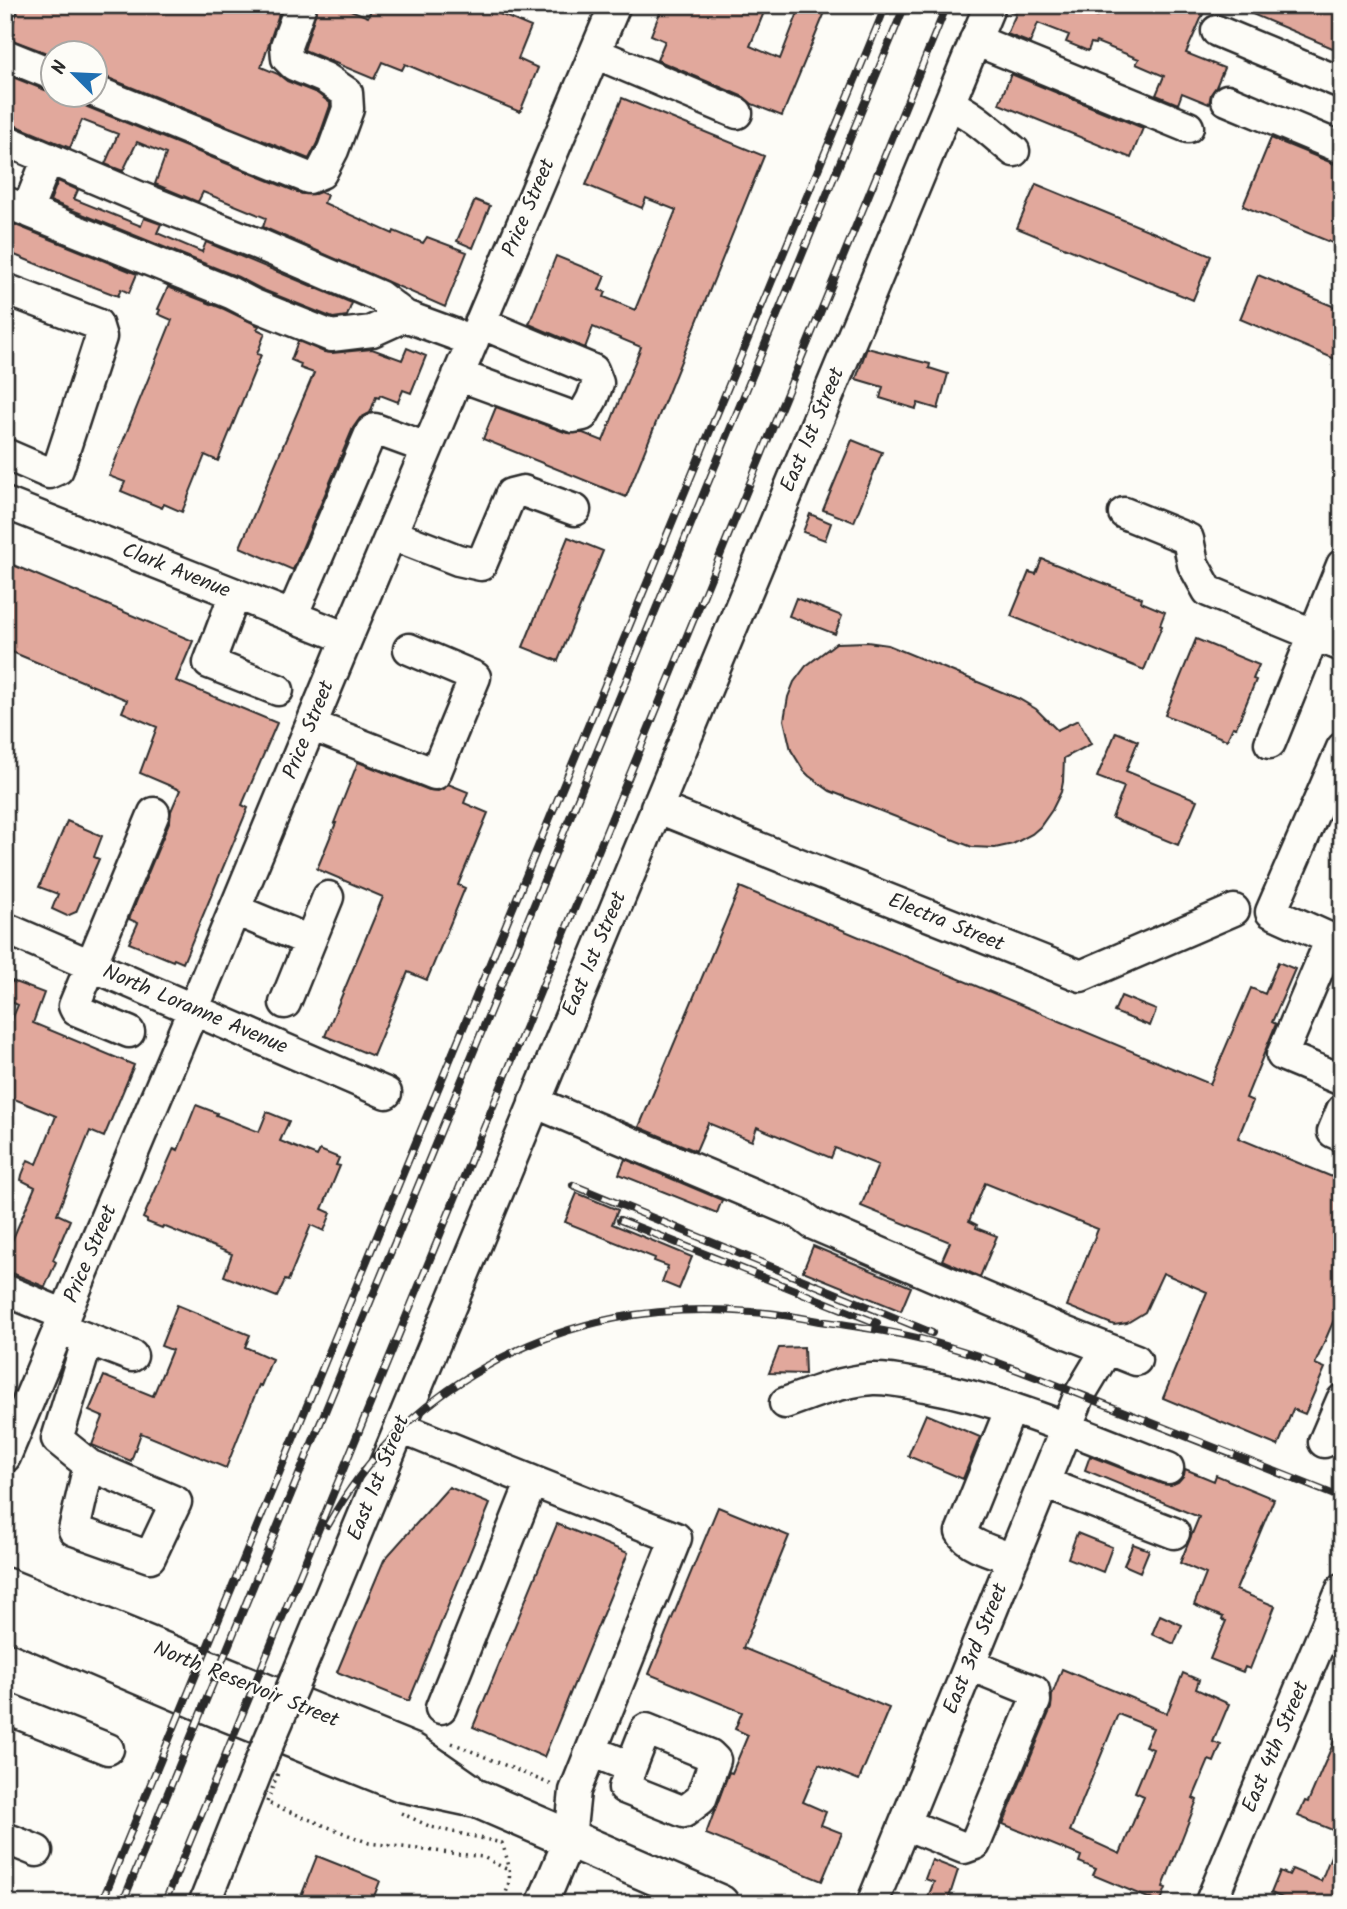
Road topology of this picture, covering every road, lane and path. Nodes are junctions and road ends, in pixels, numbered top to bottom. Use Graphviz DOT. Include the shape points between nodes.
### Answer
graph roads {
  1 [pos="301,5"];
  2 [pos="615,5"];
  3 [pos="990,5"];
  4 [pos="1217,31"];
  5 [pos="975,40"];
  6 [pos="595,53"];
  7 [pos="5,55"];
  8 [pos="38,68"];
  9 [pos="1342,83"];
  10 [pos="108,97"];
  11 [pos="1227,100"];
  12 [pos="949,104"];
  13 [pos="737,113"];
  14 [pos="1188,127"];
  15 [pos="5,140"];
  16 [pos="1342,148"];
  17 [pos="1014,151"];
  18 [pos="48,158"];
  19 [pos="16,207"];
  20 [pos="5,289"];
  21 [pos="405,316"];
  22 [pos="477,332"];
  23 [pos="458,375"];
  24 [pos="427,449"];
  25 [pos="5,454"];
  26 [pos="5,503"];
  27 [pos="576,510"];
  28 [pos="1124,513"];
  29 [pos="391,534"];
  30 [pos="1342,565"];
  31 [pos="235,594"];
  32 [pos="292,616"];
  33 [pos="1313,634"];
  34 [pos="347,638"];
  35 [pos="1342,646"];
  36 [pos="409,649"];
  37 [pos="278,690"];
  38 [pos="311,724"];
  39 [pos="1270,743"];
  40 [pos="1342,748"];
  41 [pos="656,807"];
  42 [pos="155,813"];
  43 [pos="328,897"];
  44 [pos="234,910"];
  45 [pos="1234,910"];
  46 [pos="5,928"];
  47 [pos="1336,941"];
  48 [pos="310,942"];
  49 [pos="90,965"];
  50 [pos="285,1003"];
  51 [pos="193,1010"];
  52 [pos="129,1032"];
  53 [pos="1342,1080"];
  54 [pos="386,1093"];
  55 [pos="534,1102"];
  56 [pos="1342,1110"];
  57 [pos="1342,1136"];
  58 [pos="5,1290"];
  59 [pos="62,1321"];
  60 [pos="1067,1333"];
  61 [pos="88,1339"];
  62 [pos="1107,1349"];
  63 [pos="132,1356"];
  64 [pos="1136,1360"];
  65 [pos="1080,1394"];
  66 [pos="1342,1400"];
  67 [pos="785,1403"];
  68 [pos="1011,1408"];
  69 [pos="401,1428"];
  70 [pos="1066,1428"];
  71 [pos="1324,1442"];
  72 [pos="5,1457"];
  73 [pos="89,1465"];
  74 [pos="1168,1468"];
  75 [pos="532,1481"];
  76 [pos="1044,1483"];
  77 [pos="1174,1533"];
  78 [pos="1013,1559"];
  79 [pos="5,1587"];
  80 [pos="1342,1589"];
  81 [pos="5,1618"];
  82 [pos="970,1665"];
  83 [pos="5,1707"];
  84 [pos="441,1707"];
  85 [pos="108,1749"];
  86 [pos="591,1751"];
  87 [pos="631,1767"];
  88 [pos="478,1799"];
  89 [pos="267,1802"];
  90 [pos="905,1824"];
  91 [pos="5,1838"];
  92 [pos="570,1838"];
  93 [pos="37,1851"];
  94 [pos="511,1872"];
  95 [pos="204,1904"];
  96 [pos="542,1904"];
  97 [pos="720,1904"];
  98 [pos="872,1904"];
  99 [pos="1210,1904"];
  1 -- 10 [label="street" via="286,46 287,58 347,93 348,109 321,173 309,178"];
  2 -- 6 [label="street, Price Street"];
  3 -- 5 [label="street, East 1st Street"];
  4 -- 9 [label="street"];
  5 -- 12 [label="street, East 1st Street"];
  5 -- 14 [label="street"];
  6 -- 13 [label="street"];
  6 -- 22 [label="street, Price Street"];
  7 -- 8 [label="street"];
  11 -- 16 [label="street"];
  12 -- 17 [label="street"];
  12 -- 41 [label="street, East 1st Street"];
  15 -- 18 [label="street"];
  18 -- 19 [label="street"];
  18 -- 21 [label="street" via="379,296"];
  19 -- 21 [label="street" via="331,336 372,331"];
  20 -- 25 [label="street" via="97,324 101,337 58,469 49,473"];
  21 -- 22 [label="street"];
  22 -- 23 [label="street, Price Street"];
  22 -- 23 [label="street" via="593,370 598,383 593,398 583,415 573,417"];
  23 -- 24 [label="street, Price Street"];
  24 -- 29 [label="street, Price Street"];
  24 -- 32 [label="street" via="375,429 371,432"];
  26 -- 31 [label="street, Clark Avenue"];
  27 -- 29 [label="street" via="523,491 511,494 481,565"];
  28 -- 33 [label="street" via="1188,538 1193,564 1208,591"];
  29 -- 34 [label="street, Price Street"];
  30 -- 33 [label="street"];
  31 -- 32 [label="street, Clark Avenue"];
  31 -- 37 [label="street" via="209,663"];
  32 -- 34 [label="street, Clark Avenue"];
  33 -- 35 [label="street"];
  33 -- 39 [label="street"];
  34 -- 38 [label="street, Price Street"];
  36 -- 38 [label="street" via="475,677 435,774"];
  38 -- 44 [label="street, Price Street"];
  40 -- 47 [label="street" via="1270,912"];
  41 -- 45 [label="street, Electra Street" via="1081,976"];
  41 -- 55 [label="street, East 1st Street"];
  42 -- 49 [label="street"];
  43 -- 48 [label="street"];
  44 -- 48 [label="street"];
  44 -- 51 [label="street, Price Street"];
  46 -- 49 [label="street, North Loranne Avenue"];
  47 -- 53 [label="street" via="1282,1055"];
  48 -- 50 [label="street"];
  49 -- 51 [label="street, North Loranne Avenue"];
  49 -- 52 [label="street" via="76,1010"];
  51 -- 54 [label="street, North Loranne Avenue"];
  51 -- 59 [label="street, Price Street"];
  55 -- 60 [label="street"];
  55 -- 69 [label="street, East 1st Street"];
  56 -- 57 [label="street" via="1333,1132"];
  58 -- 59 [label="street"];
  59 -- 61 [label="street"];
  59 -- 72 [label="street, Price Street"];
  60 -- 62 [label="street"];
  60 -- 65 [label="street"];
  61 -- 63 [label="street"];
  61 -- 73 [label="street" via="57,1440"];
  62 -- 64 [label="street"];
  62 -- 65 [label="street, East 3rd Street"];
  65 -- 70 [label="street, East 3rd Street"];
  66 -- 71 [label="street"];
  67 -- 68 [label="street" via="835,1385 890,1379"];
  68 -- 70 [label="street"];
  68 -- 78 [label="street" via="961,1532 964,1539"];
  69 -- 75 [label="street"];
  69 -- 95 [label="street, East 1st Street, bridge"];
  70 -- 74 [label="street"];
  70 -- 76 [label="street, East 3rd Street"];
  75 -- 84 [label="street"];
  75 -- 86 [label="street" via="676,1538"];
  76 -- 77 [label="street"];
  76 -- 78 [label="street, East 3rd Street"];
  78 -- 82 [label="street, East 3rd Street"];
  79 -- 88 [label="main road, North Reservoir Street" via="413,1753"];
  80 -- 99 [label="street, East 4th Street"];
  81 -- 88 [label="main road, North Reservoir Street" via="403,1783"];
  82 -- 90 [label="street, East 3rd Street"];
  82 -- 90 [label="street" via="1034,1691 1035,1701 975,1844 964,1848"];
  83 -- 85 [label="street"];
  86 -- 87 [label="street"];
  86 -- 92 [label="street" via="575,1791"];
  88 -- 92 [label="main road"];
  89 -- 94 [label="path" via="369,1843 483,1857"];
  90 -- 98 [label="street, East 3rd Street"];
  91 -- 93 [label="street"];
  92 -- 96 [label="street"];
  92 -- 97 [label="main road"];
}
